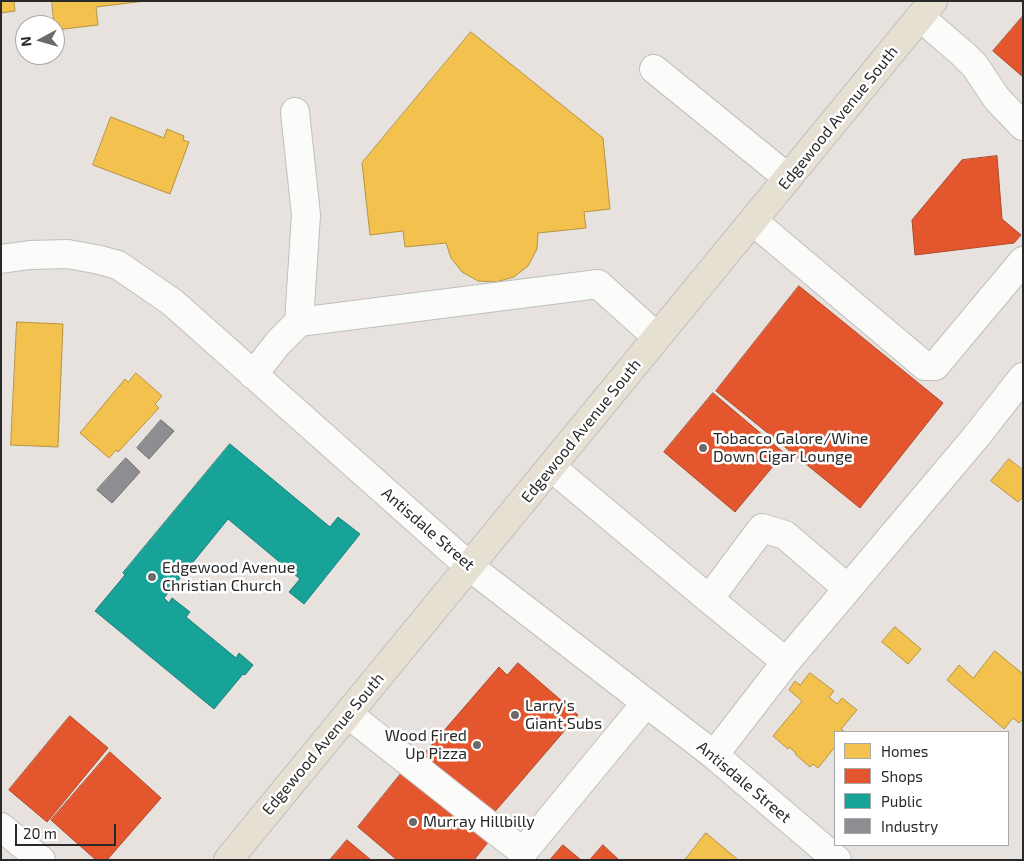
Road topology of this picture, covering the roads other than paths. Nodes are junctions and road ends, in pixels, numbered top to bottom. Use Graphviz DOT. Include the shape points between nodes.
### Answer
graph roads {
  1 [pos="927,9"];
  2 [pos="654,69"];
  3 [pos="295,112"];
  4 [pos="1023,126"];
  5 [pos="788,178"];
  6 [pos="753,221"];
  7 [pos="1,258"];
  8 [pos="1023,261"];
  9 [pos="299,322"];
  10 [pos="657,337"];
  11 [pos="253,375"];
  12 [pos="1023,377"];
  13 [pos="551,467"];
  14 [pos="470,566"];
  15 [pos="847,588"];
  16 [pos="710,599"];
  17 [pos="786,662"];
  18 [pos="646,703"];
  19 [pos="348,714"];
  20 [pos="714,755"];
  21 [pos="1,827"];
  22 [pos="41,860"];
  23 [pos="228,860"];
  24 [pos="838,860"];
  1 -- 4 [label="street" via="975,66 997,99"];
  1 -- 5 [label="main road, Edgewood Avenue South"];
  2 -- 5 [label="street"];
  3 -- 9 [label="street" via="306,216"];
  5 -- 6 [label="main road, Edgewood Avenue South"];
  6 -- 8 [label="street" via="925,366 934,366"];
  6 -- 10 [label="main road, Edgewood Avenue South"];
  7 -- 11 [label="street, Antisdale Street" via="68,254 118,265 172,302"];
  9 -- 10 [label="street" via="598,284"];
  9 -- 11 [label="street"];
  10 -- 13 [label="main road, Edgewood Avenue South"];
  11 -- 14 [label="street, Antisdale Street"];
  12 -- 15 [label="street"];
  13 -- 14 [label="main road, Edgewood Avenue South"];
  13 -- 16 [label="street"];
  14 -- 18 [label="street, Antisdale Street"];
  14 -- 19 [label="main road, Edgewood Avenue South"];
  15 -- 16 [label="street" via="785,535 762,528"];
  15 -- 17 [label="street"];
  16 -- 17 [label="street"];
  17 -- 20 [label="street"];
  18 -- 19 [label="street" via="523,852"];
  18 -- 20 [label="street, Antisdale Street"];
  19 -- 23 [label="main road, Edgewood Avenue South"];
  20 -- 24 [label="street, Antisdale Street"];
  21 -- 22 [label="street"];
}
